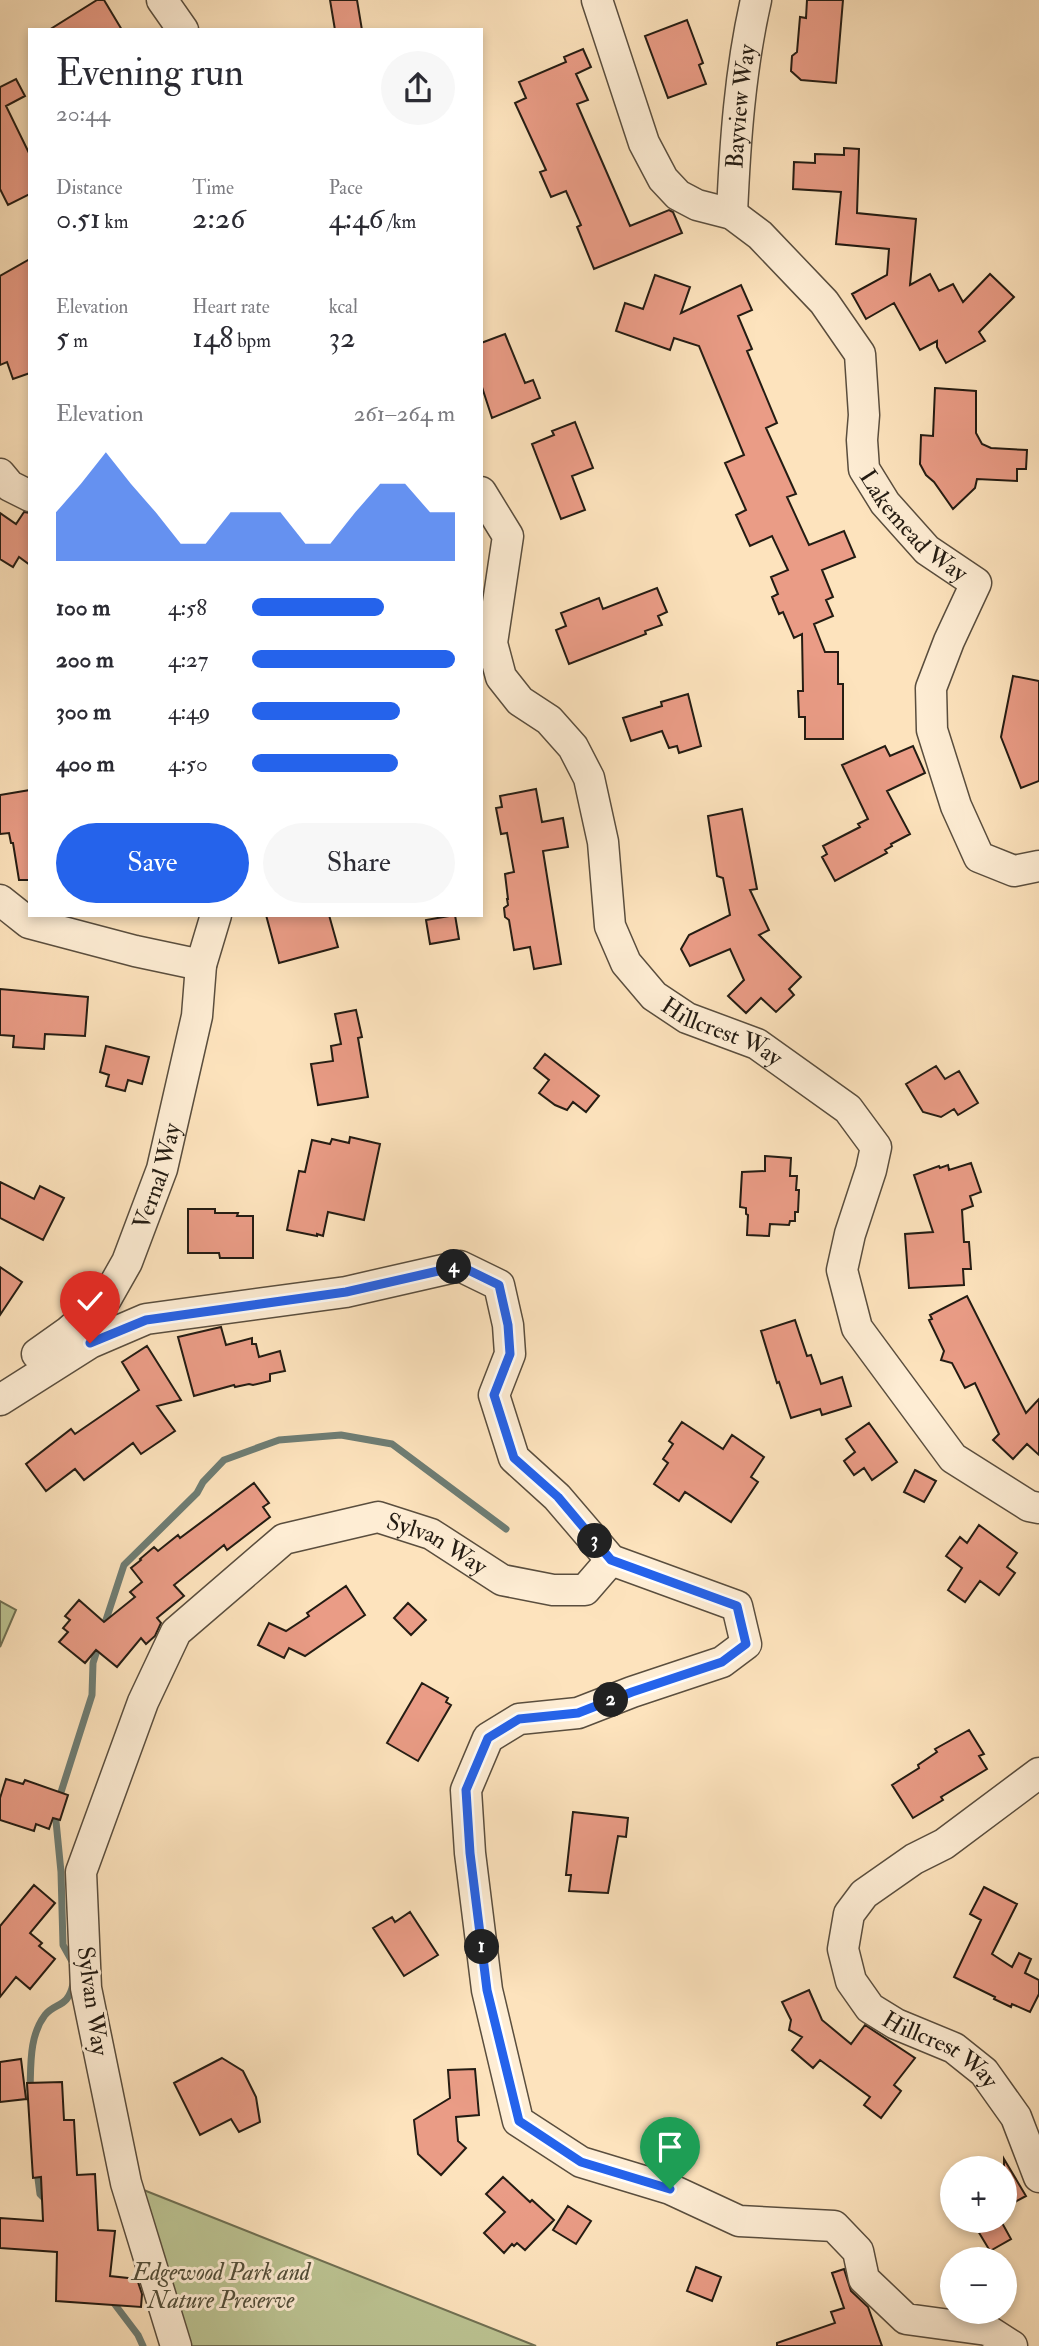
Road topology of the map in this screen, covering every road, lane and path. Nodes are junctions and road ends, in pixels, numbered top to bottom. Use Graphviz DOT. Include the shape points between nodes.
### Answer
graph roads {
  1 [pos="162,0"];
  2 [pos="597,0"];
  3 [pos="756,0"];
  4 [pos="182,28"];
  5 [pos="732,214"];
  6 [pos="0,474"];
  7 [pos="28,495"];
  8 [pos="483,495"];
  9 [pos="1039,866"];
  10 [pos="0,900"];
  11 [pos="215,917"];
  12 [pos="201,965"];
  13 [pos="0,1381"];
  14 [pos="0,1400"];
  15 [pos="1039,1508"];
  16 [pos="611,1560"];
  17 [pos="1039,1773"];
  18 [pos="1039,2177"];
  19 [pos="176,2346"];
  20 [pos="1012,2346"];
  1 -- 4 [label="street"];
  2 -- 5 [label="street, Lakemead Way" via="644,143 663,179 678,195 697,205"];
  3 -- 5 [label="street, Bayview Way" via="747,41"];
  5 -- 9 [label="street, Lakemead Way" via="760,234 824,302 860,354 864,469 885,503 927,550 976,583 932,688 932,730 956,806 979,857 1014,871"];
  6 -- 7 [label="street" via="10,486"];
  8 -- 15 [label="street, Hillcrest Way" via="508,536 492,643 501,677 520,701 549,720 573,747 589,778 603,842 610,926 626,963 654,996 687,1018 757,1045 848,1109 876,1147 842,1270 857,1328 953,1458"];
  10 -- 12 [label="street" via="29,923"];
  11 -- 12 [label="street, Vernal Way"];
  12 -- 13 [label="street, Vernal Way" via="197,1016 162,1169 127,1262 106,1300"];
  14 -- 16 [label="street" via="90,1343 146,1320 346,1292 460,1266 499,1285 510,1354 494,1395 514,1458 558,1497"];
  16 -- 19 [label="street, Sylvan Way" via="585,1590 553,1590 502,1580 431,1534 378,1517 284,1539 176,1632 142,1702 81,1872 86,1988 126,2183"];
  16 -- 20 [label="street" via="737,1606 746,1644 722,1662 578,1713 519,1719 488,1738 466,1790 470,1853 487,1990 519,2121 581,2162 670,2189 739,2221 834,2226 858,2251 864,2279 906,2319 987,2330"];
  17 -- 18 [label="street, Hillcrest Way" via="944,1844 864,1894 849,1914 843,1949 852,1981 870,2008 954,2048 984,2072 1016,2117"];
}
